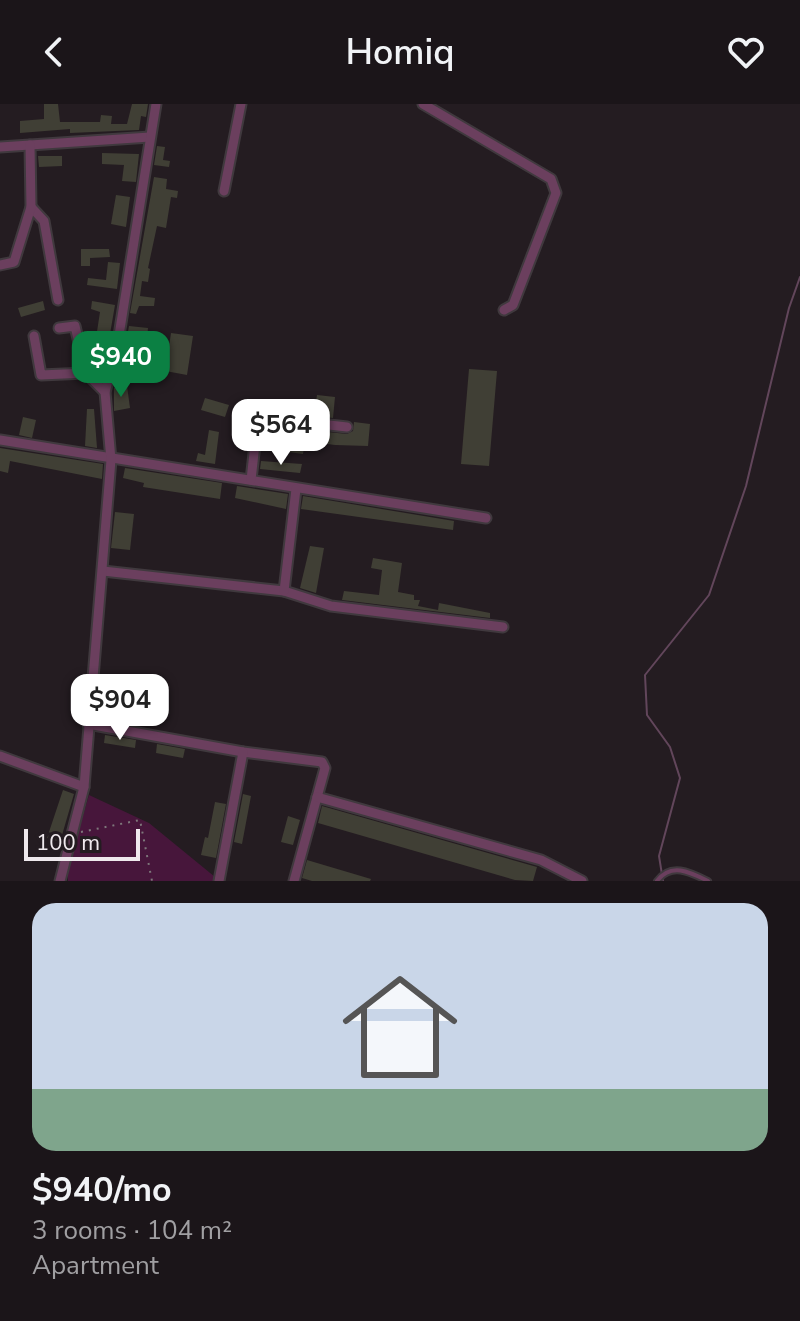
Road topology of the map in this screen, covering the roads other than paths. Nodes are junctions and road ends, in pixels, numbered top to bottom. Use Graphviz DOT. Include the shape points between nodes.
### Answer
graph roads {
  1 [pos="156,104"];
  2 [pos="241,104"];
  3 [pos="423,104"];
  4 [pos="150,137"];
  5 [pos="30,145"];
  6 [pos="0,147"];
  7 [pos="224,191"];
  8 [pos="31,207"];
  9 [pos="0,265"];
  10 [pos="58,300"];
  11 [pos="504,310"];
  12 [pos="59,328"];
  13 [pos="34,336"];
  14 [pos="86,373"];
  15 [pos="105,392"];
  16 [pos="347,427"];
  17 [pos="0,440"];
  18 [pos="111,460"];
  19 [pos="251,480"];
  20 [pos="296,489"];
  21 [pos="486,518"];
  22 [pos="103,571"];
  23 [pos="284,591"];
  24 [pos="503,627"];
  25 [pos="88,724"];
  26 [pos="243,752"];
  27 [pos="0,756"];
  28 [pos="84,787"];
  29 [pos="317,797"];
  30 [pos="568,877"];
  31 [pos="60,881"];
  32 [pos="219,881"];
  33 [pos="294,881"];
  34 [pos="582,881"];
  35 [pos="657,881"];
  36 [pos="708,881"];
  1 -- 4 [label="street"];
  2 -- 7 [label="street"];
  3 -- 11 [label="street" via="551,179 556,193 513,305"];
  4 -- 5 [label="street"];
  4 -- 15 [label="street" via="117,348"];
  5 -- 6 [label="street"];
  5 -- 8 [label="street"];
  8 -- 9 [label="street" via="14,262"];
  8 -- 10 [label="street" via="44,221"];
  12 -- 14 [label="street" via="75,326"];
  13 -- 14 [label="street" via="41,375"];
  14 -- 15 [label="street"];
  15 -- 18 [label="street"];
  16 -- 19 [label="street" via="258,417"];
  17 -- 18 [label="street"];
  18 -- 19 [label="street"];
  18 -- 22 [label="street"];
  19 -- 20 [label="street"];
  20 -- 21 [label="street"];
  20 -- 23 [label="street"];
  22 -- 23 [label="street"];
  22 -- 25 [label="street"];
  23 -- 24 [label="street" via="331,606"];
  25 -- 26 [label="street"];
  25 -- 28 [label="street"];
  26 -- 29 [label="street" via="322,762"];
  26 -- 32 [label="street"];
  27 -- 28 [label="street"];
  28 -- 31 [label="street"];
  29 -- 30 [label="street" via="541,860"];
  29 -- 33 [label="street"];
  30 -- 34 [label="street"];
  35 -- 36 [label="lane" via="670,870"];
}
